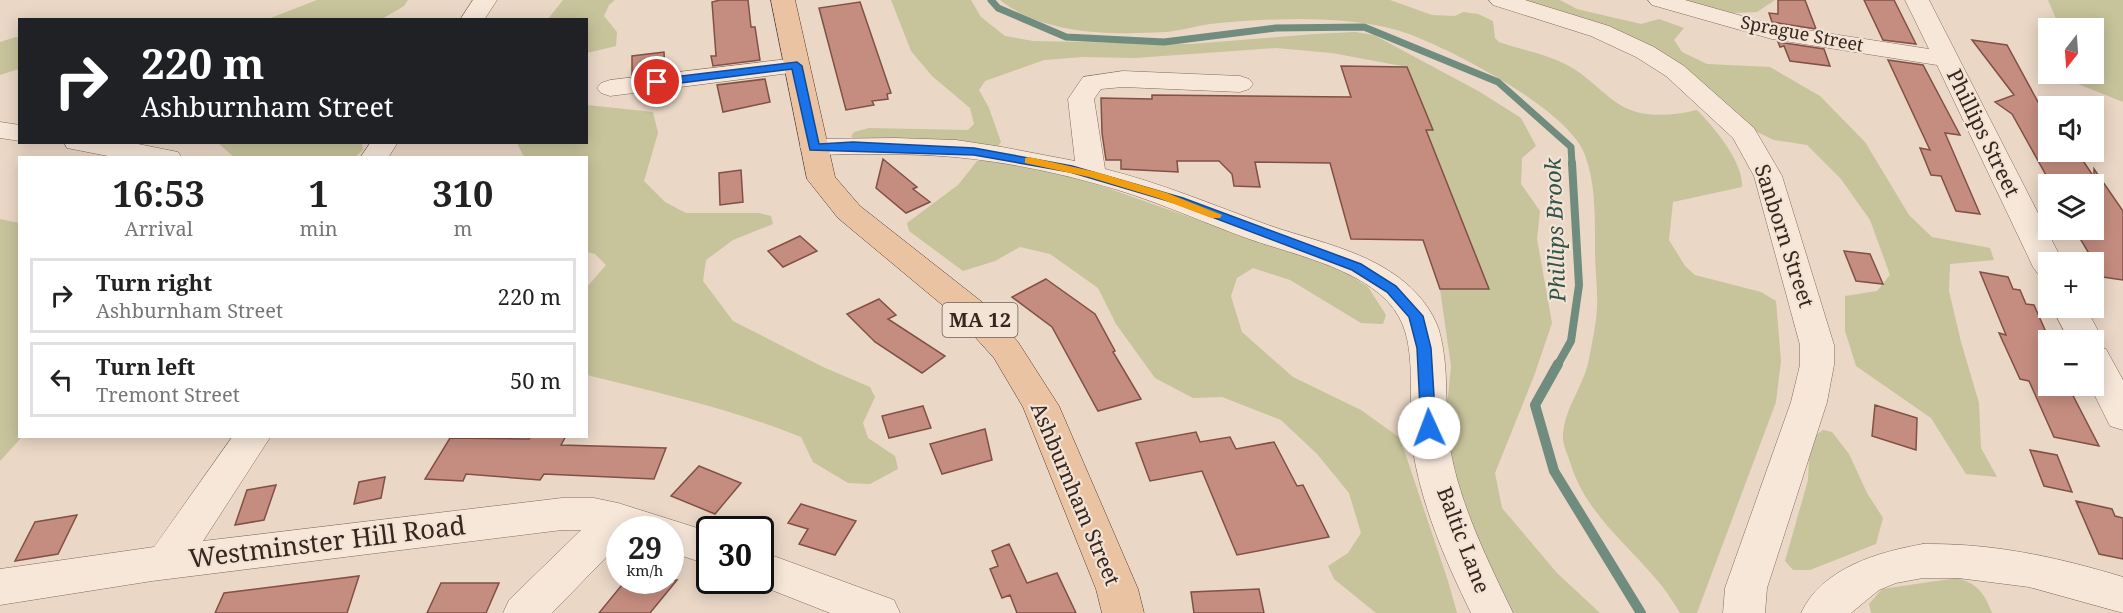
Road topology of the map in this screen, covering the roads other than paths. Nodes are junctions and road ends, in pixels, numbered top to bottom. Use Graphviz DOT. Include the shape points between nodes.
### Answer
graph roads {
  1 [pos="486,0"];
  2 [pos="783,0"];
  3 [pos="1501,0"];
  4 [pos="1660,0"];
  5 [pos="1917,0"];
  6 [pos="473,18"];
  7 [pos="1946,59"];
  8 [pos="797,66"];
  9 [pos="1240,84"];
  10 [pos="610,88"];
  11 [pos="0,130"];
  12 [pos="18,133"];
  13 [pos="88,144"];
  14 [pos="814,147"];
  15 [pos="157,156"];
  16 [pos="1091,174"];
  17 [pos="2042,252"];
  18 [pos="2104,378"];
  19 [pos="2123,417"];
  20 [pos="252,438"];
  21 [pos="606,517"];
  22 [pos="606,548"];
  23 [pos="166,563"];
  24 [pos="774,573"];
  25 [pos="0,587"];
  26 [pos="2123,595"];
  27 [pos="524,613"];
  28 [pos="879,613"];
  29 [pos="1122,613"];
  30 [pos="1492,613"];
  31 [pos="1744,613"];
  32 [pos="1822,613"];
  1 -- 6 [label="street"];
  2 -- 8 [label="main road, Ashburnham Street / MA 12"];
  3 -- 31 [label="street, Sanborn Street" via="1600,31 1675,70 1744,134 1768,176 1817,345 1818,364 1809,402 1746,588"];
  4 -- 7 [label="street, Sprague Street" via="1772,32"];
  5 -- 7 [label="street, Phillips Street"];
  7 -- 17 [label="street, Phillips Street"];
  8 -- 10 [label="street"];
  8 -- 14 [label="main road, Ashburnham Street / MA 12"];
  9 -- 16 [label="street" via="1123,79 1092,82 1081,99"];
  11 -- 12 [label="street"];
  13 -- 15 [label="street"];
  14 -- 16 [label="street, Baltic Lane" via="974,151"];
  14 -- 29 [label="main road, Ashburnham Street / MA 12" via="821,179 837,200 970,310 1006,350 1041,406 1117,590"];
  16 -- 30 [label="street, Baltic Lane" via="1171,198 1325,254 1381,281 1405,302 1419,323 1424,348 1432,454 1455,525"];
  18 -- 19 [label="street"];
  20 -- 23 [label="street"];
  21 -- 23 [label="street, Westminster Hill Road" via="562,514"];
  22 -- 27 [label="street"];
  23 -- 25 [label="street, Westminster Hill Road"];
  24 -- 28 [label="street"];
  26 -- 32 [label="street" via="2019,568 1950,560 1892,568 1864,578"];
}
